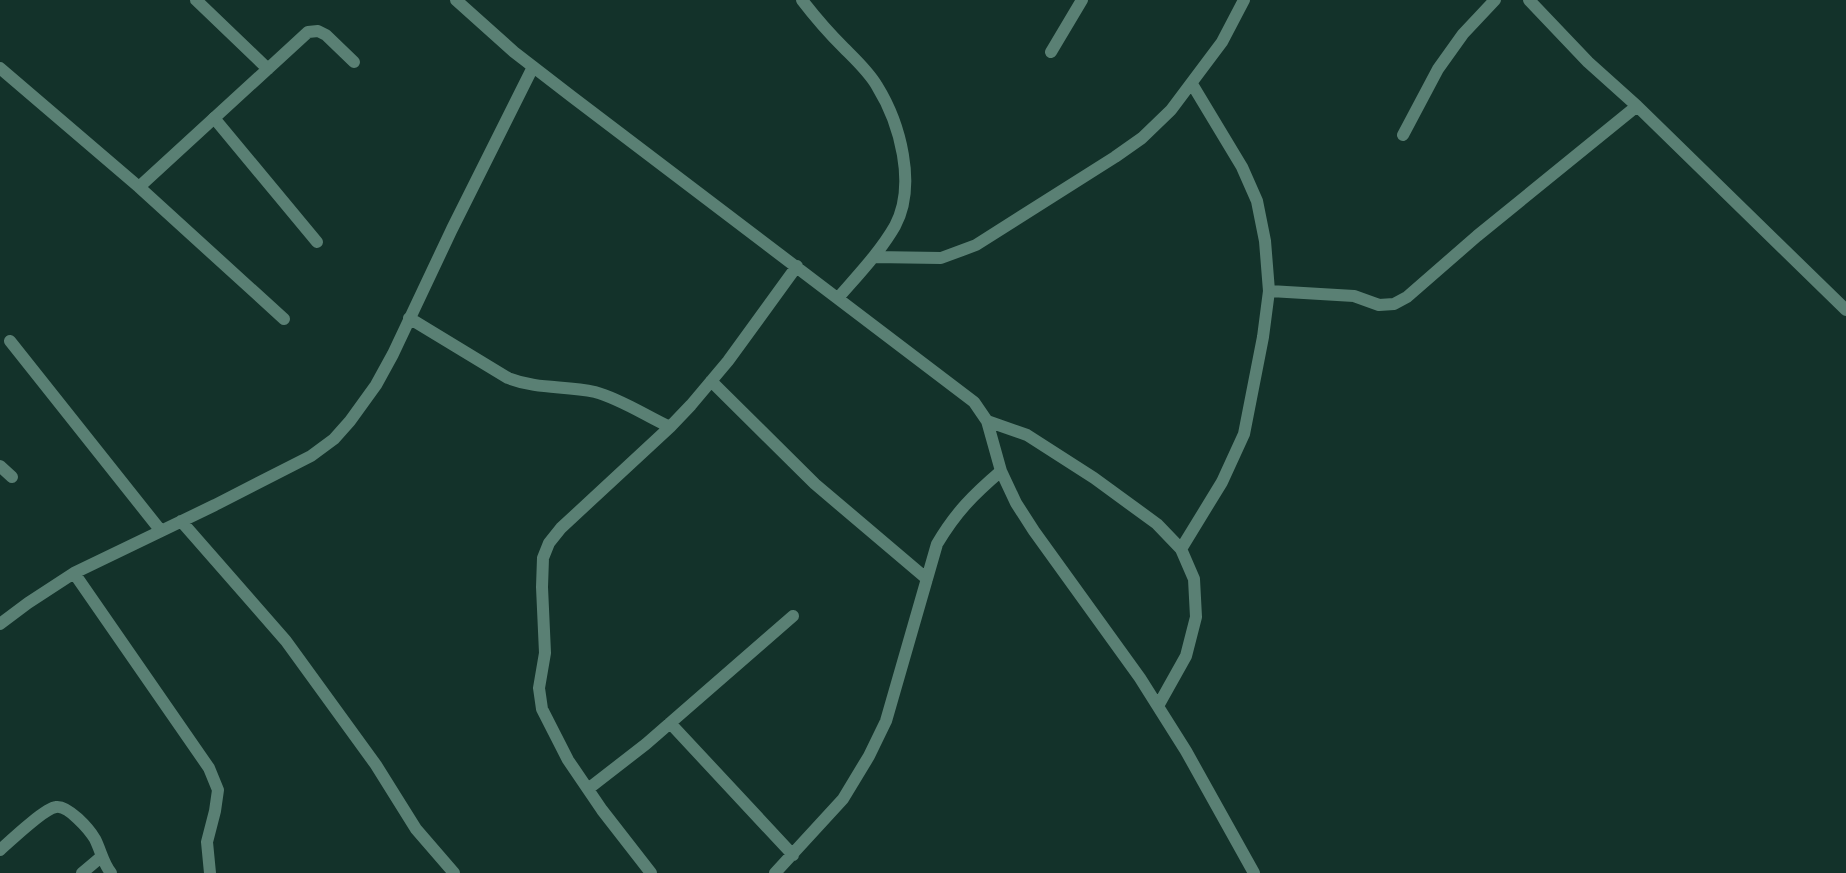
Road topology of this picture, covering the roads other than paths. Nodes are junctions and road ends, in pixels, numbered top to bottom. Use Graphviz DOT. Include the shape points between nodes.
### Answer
graph roads {
  1 [pos="196,0"];
  2 [pos="802,0"];
  3 [pos="1082,0"];
  4 [pos="1244,0"];
  5 [pos="1495,0"];
  6 [pos="1529,0"];
  7 [pos="460,1"];
  8 [pos="1051,52"];
  9 [pos="354,62"];
  10 [pos="534,67"];
  11 [pos="0,68"];
  12 [pos="268,69"];
  13 [pos="1192,84"];
  14 [pos="1637,106"];
  15 [pos="214,118"];
  16 [pos="1402,135"];
  17 [pos="139,187"];
  18 [pos="317,242"];
  19 [pos="874,257"];
  20 [pos="797,266"];
  21 [pos="1269,291"];
  22 [pos="838,298"];
  23 [pos="1846,310"];
  24 [pos="410,318"];
  25 [pos="284,319"];
  26 [pos="10,341"];
  27 [pos="711,381"];
  28 [pos="987,421"];
  29 [pos="670,428"];
  30 [pos="0,466"];
  31 [pos="1001,471"];
  32 [pos="12,477"];
  33 [pos="181,521"];
  34 [pos="161,531"];
  35 [pos="1181,549"];
  36 [pos="74,573"];
  37 [pos="927,579"];
  38 [pos="794,616"];
  39 [pos="0,624"];
  40 [pos="1158,706"];
  41 [pos="670,723"];
  42 [pos="588,789"];
  43 [pos="0,850"];
  44 [pos="793,855"];
  45 [pos="101,857"];
  46 [pos="82,873"];
  47 [pos="111,873"];
  48 [pos="210,873"];
  49 [pos="454,873"];
  50 [pos="651,873"];
  51 [pos="776,873"];
  52 [pos="1254,873"];
  1 -- 12 [label="street"];
  2 -- 19 [label="street" via="877,86 903,152 906,190 896,224"];
  3 -- 8 [label="street"];
  4 -- 13 [label="street" via="1222,42"];
  5 -- 16 [label="street" via="1463,34 1438,69"];
  6 -- 14 [label="street"];
  7 -- 10 [label="street"];
  9 -- 12 [label="street" via="318,31 308,32"];
  10 -- 20 [label="street"];
  10 -- 24 [label="street"];
  11 -- 17 [label="street"];
  12 -- 15 [label="street"];
  13 -- 19 [label="street" via="1142,138 976,245 941,258"];
  13 -- 21 [label="street" via="1242,167 1257,201"];
  14 -- 21 [label="street" via="1394,304 1379,305 1354,296"];
  14 -- 23 [label="street"];
  15 -- 17 [label="street"];
  15 -- 18 [label="street"];
  17 -- 25 [label="street"];
  19 -- 22 [label="street"];
  20 -- 22 [label="street"];
  20 -- 27 [label="street"];
  21 -- 35 [label="street" via="1244,434 1222,482"];
  22 -- 28 [label="street" via="974,402"];
  24 -- 29 [label="street" via="508,378 532,386 598,393"];
  24 -- 33 [label="street" via="376,385 334,439 311,456"];
  26 -- 34 [label="street"];
  27 -- 29 [label="street"];
  27 -- 37 [label="street" via="815,484"];
  28 -- 31 [label="street"];
  28 -- 35 [label="street" via="1027,435 1094,478 1157,524"];
  29 -- 42 [label="street" via="561,528 543,558 545,653 539,688 542,709"];
  30 -- 32 [label="street"];
  31 -- 37 [label="street" via="952,519 937,544"];
  31 -- 40 [label="street" via="1034,531"];
  33 -- 34 [label="street"];
  33 -- 49 [label="street" via="286,641 376,765 416,829"];
  34 -- 36 [label="street"];
  35 -- 40 [label="street" via="1194,579 1196,617 1186,656"];
  36 -- 39 [label="street"];
  36 -- 48 [label="street" via="209,768 218,790 207,842"];
  37 -- 44 [label="street" via="886,721 843,799"];
  38 -- 41 [label="street"];
  40 -- 52 [label="street"];
  41 -- 42 [label="street"];
  41 -- 44 [label="street"];
  42 -- 50 [label="street"];
  43 -- 45 [label="street" via="56,807 68,809 87,828"];
  44 -- 51 [label="street"];
  45 -- 46 [label="street"];
  45 -- 47 [label="street"];
}
